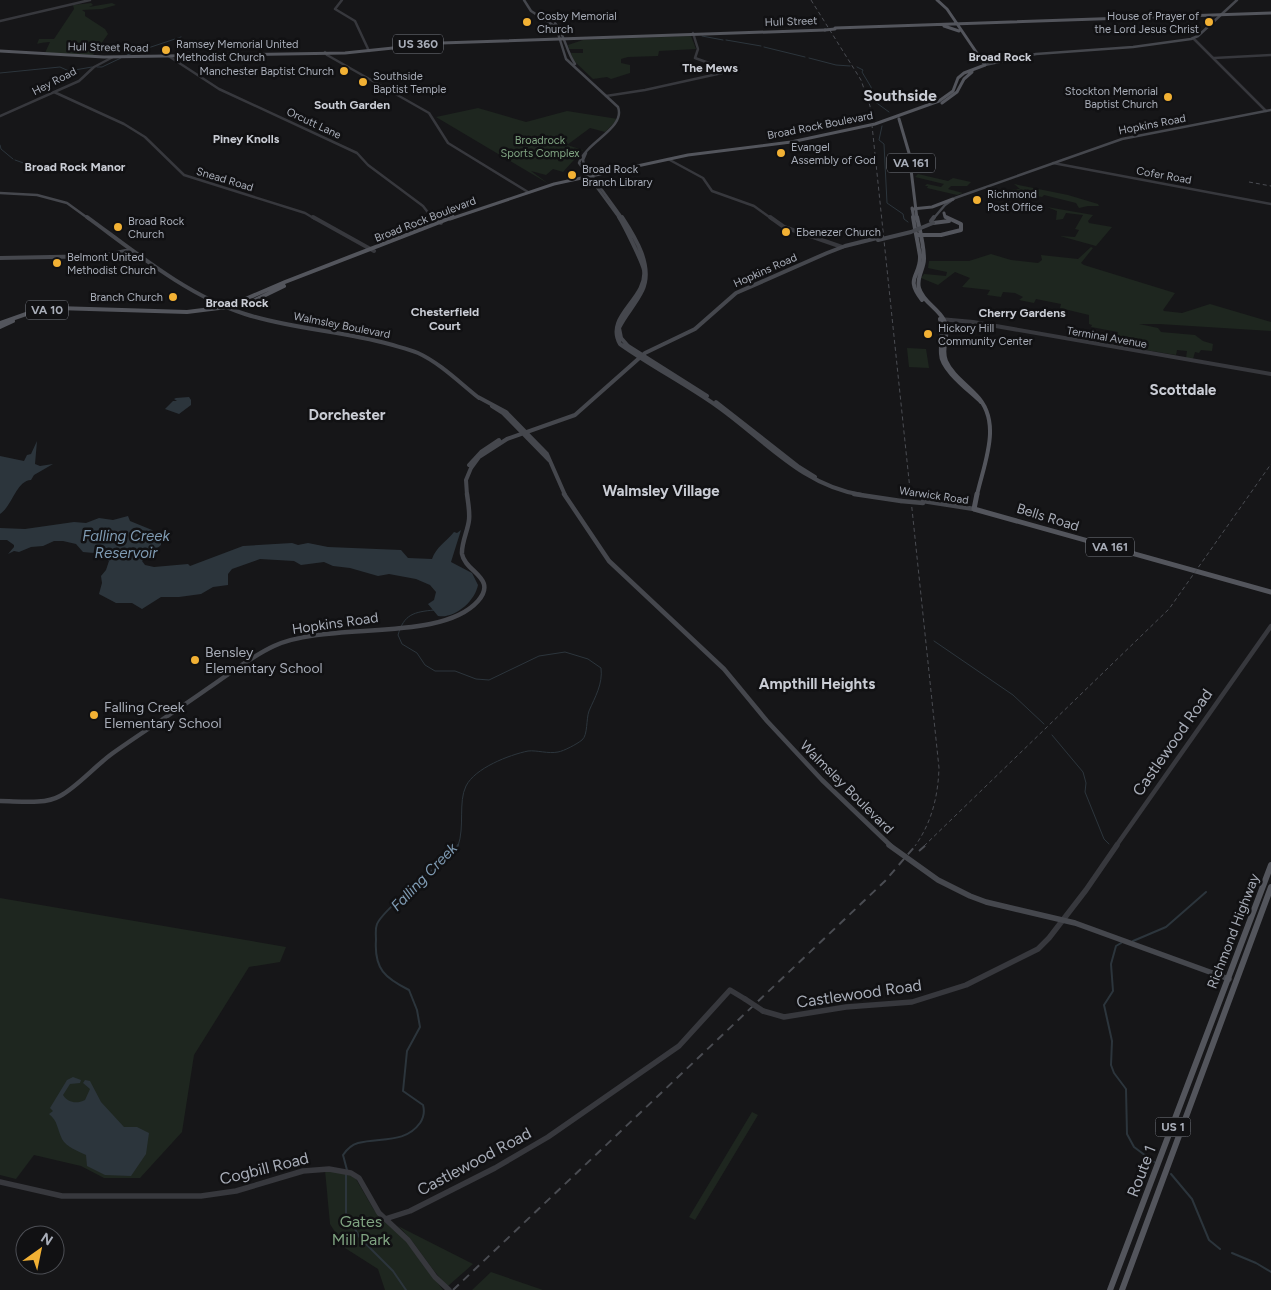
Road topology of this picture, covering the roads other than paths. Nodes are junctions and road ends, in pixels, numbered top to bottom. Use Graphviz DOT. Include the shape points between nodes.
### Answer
graph roads {
  1 [pos="90,0"];
  2 [pos="342,0"];
  3 [pos="525,0"];
  4 [pos="936,0"];
  5 [pos="1237,0"];
  6 [pos="1271,13"];
  7 [pos="1221,15"];
  8 [pos="950,16"];
  9 [pos="0,21"];
  10 [pos="1023,22"];
  11 [pos="1002,23"];
  12 [pos="956,24"];
  13 [pos="979,24"];
  14 [pos="934,25"];
  15 [pos="959,31"];
  16 [pos="693,34"];
  17 [pos="964,34"];
  18 [pos="606,38"];
  19 [pos="1193,38"];
  20 [pos="562,39"];
  21 [pos="0,50"];
  22 [pos="369,50"];
  23 [pos="325,53"];
  24 [pos="1271,55"];
  25 [pos="167,56"];
  26 [pos="113,57"];
  27 [pos="1214,58"];
  28 [pos="984,66"];
  29 [pos="54,92"];
  30 [pos="607,95"];
  31 [pos="1271,110"];
  32 [pos="1266,111"];
  33 [pos="0,116"];
  34 [pos="896,120"];
  35 [pos="670,160"];
  36 [pos="1053,163"];
  37 [pos="590,176"];
  38 [pos="528,192"];
  39 [pos="0,193"];
  40 [pos="971,193"];
  41 [pos="953,199"];
  42 [pos="1271,204"];
  43 [pos="914,209"];
  44 [pos="944,213"];
  45 [pos="938,217"];
  46 [pos="954,220"];
  47 [pos="932,222"];
  48 [pos="441,223"];
  49 [pos="919,229"];
  50 [pos="918,235"];
  51 [pos="935,235"];
  52 [pos="921,240"];
  53 [pos="842,247"];
  54 [pos="131,248"];
  55 [pos="372,250"];
  56 [pos="0,257"];
  57 [pos="231,307"];
  58 [pos="941,318"];
  59 [pos="0,323"];
  60 [pos="0,327"];
  61 [pos="641,357"];
  62 [pos="1271,374"];
  63 [pos="524,432"];
  64 [pos="977,499"];
  65 [pos="974,509"];
  66 [pos="990,512"];
  67 [pos="1271,594"];
  68 [pos="1271,626"];
  69 [pos="0,801"];
  70 [pos="1271,865"];
  71 [pos="1271,887"];
  72 [pos="1063,920"];
  73 [pos="1227,979"];
  74 [pos="1235,982"];
  75 [pos="1218,1005"];
  76 [pos="1224,1011"];
  77 [pos="0,1182"];
  78 [pos="385,1219"];
  79 [pos="449,1290"];
  80 [pos="1110,1290"];
  81 [pos="1122,1290"];
  1 -- 9 [label="street"];
  2 -- 22 [label="street" via="335,10 356,22"];
  3 -- 20 [label="main road, Warwick Road" via="532,10 558,26"];
  4 -- 8 [label="main road"];
  5 -- 7 [label="main road"];
  6 -- 7 [label="main road, Hull Street / US 360"];
  7 -- 10 [label="main road, Hull Street / US 360"];
  7 -- 19 [label="main road, VA 10"];
  8 -- 12 [label="main road"];
  8 -- 13 [label="main road"];
  8 -- 14 [label="main road"];
  10 -- 11 [label="main road, Hull Street / US 360"];
  10 -- 11 [label="main road, Hull Street / US 360"];
  11 -- 13 [label="main road, Hull Street / US 360"];
  12 -- 13 [label="main road, Hull Street / US 360"];
  12 -- 14 [label="main road, Hull Street / US 360"];
  12 -- 15 [label="main road"];
  12 -- 17 [label="main road"];
  13 -- 17 [label="main road" via="964,29"];
  14 -- 15 [label="main road"];
  14 -- 16 [label="main road, Hull Street / US 360, bridge"];
  15 -- 28 [label="main road"];
  16 -- 18 [label="main road, Hull Street / US 360"];
  16 -- 20 [label="main road, Hull Street / US 360"];
  16 -- 30 [label="street" via="699,52 695,58 730,71"];
  17 -- 28 [label="main road"];
  18 -- 20 [label="main road, Hull Street Road / US 360"];
  19 -- 27 [label="street"];
  19 -- 28 [label="main road, VA 10" via="1133,47 1037,54"];
  20 -- 22 [label="main road, Hull Street Road / US 360" via="436,43"];
  20 -- 30 [label="main road, Warwick Road" via="566,59"];
  21 -- 25 [label="main road, Hull Street Road / US 360" via="80,56"];
  21 -- 26 [label="main road, Hull Street Road / US 360"];
  22 -- 23 [label="main road, Hull Street Road / US 360"];
  23 -- 25 [label="main road, Hull Street Road / US 360"];
  23 -- 38 [label="street" via="428,113 439,125 445,141"];
  24 -- 27 [label="street"];
  25 -- 26 [label="main road, Hull Street Road / US 360"];
  25 -- 48 [label="street, Orcutt Lane" via="219,89 357,153"];
  26 -- 29 [label="street, Hey Road" via="94,67 80,81"];
  27 -- 32 [label="street"];
  28 -- 34 [label="main road, Broad Rock Boulevard / VA 10" via="964,73 958,78 953,91 939,101"];
  29 -- 33 [label="street, Hey Road"];
  29 -- 55 [label="street, Snead Road" via="124,124 145,138 184,175 305,213"];
  30 -- 37 [label="main road, Warwick Road" via="620,107 624,116 620,124 585,154 584,165"];
  31 -- 32 [label="main road, Hopkins Road"];
  32 -- 36 [label="main road, Hopkins Road" via="1122,138"];
  34 -- 35 [label="main road, Broad Rock Boulevard / VA 10" via="791,142 711,151"];
  34 -- 35 [label="main road, Broad Rock Boulevard / VA 10" via="796,144"];
  34 -- 43 [label="main road, VA 161" via="909,149"];
  35 -- 37 [label="main road, Broad Rock Boulevard / VA 10"];
  35 -- 53 [label="street" via="702,178 712,191 754,206 784,227"];
  36 -- 40 [label="main road, Hopkins Road"];
  36 -- 42 [label="street, Cofer Road"];
  37 -- 38 [label="main road, Broad Rock Boulevard / VA 10"];
  37 -- 55 [label="main road, Broad Rock Boulevard / VA 10" via="479,211"];
  37 -- 61 [label="main road, Warwick Road" via="627,225 646,268 644,289 619,328 625,343"];
  38 -- 48 [label="main road, Broad Rock Boulevard / VA 10"];
  39 -- 54 [label="main road, Walmsley Boulevard" via="60,201"];
  40 -- 41 [label="main road, Hopkins Road"];
  40 -- 44 [label="main road, Hopkins Road" via="953,202"];
  41 -- 43 [label="main road" via="932,207"];
  41 -- 45 [label="main road, Hopkins Road"];
  43 -- 49 [label="main road, VA 161"];
  43 -- 50 [label="main road, VA 161"];
  44 -- 45 [label="main road, Hopkins Road"];
  44 -- 46 [label="main road" via="945,218"];
  45 -- 46 [label="main road"];
  45 -- 47 [label="main road, Hopkins Road"];
  46 -- 51 [label="main road" via="961,224 961,230"];
  47 -- 51 [label="main road" via="955,222 959,227"];
  47 -- 53 [label="main road, Hopkins Road, bridge" via="911,232"];
  48 -- 55 [label="main road, Broad Rock Boulevard / VA 10"];
  49 -- 50 [label="main road, VA 161"];
  49 -- 51 [label="main road"];
  50 -- 51 [label="main road"];
  50 -- 52 [label="main road, VA 161"];
  50 -- 58 [label="main road, VA 161" via="920,260 913,287"];
  51 -- 52 [label="main road"];
  52 -- 58 [label="main road, VA 161" via="924,259 918,277 919,291"];
  53 -- 61 [label="main road, Hopkins Road" via="736,293 695,329"];
  54 -- 56 [label="main road" via="102,256"];
  54 -- 57 [label="main road, Walmsley Boulevard" via="199,293"];
  55 -- 57 [label="main road, Broad Rock Boulevard / VA 10" via="285,282"];
  57 -- 59 [label="main road, VA 10" via="192,312 57,308 29,312"];
  57 -- 60 [label="main road, VA 10" via="185,315 55,311 28,316"];
  57 -- 63 [label="main road, Walmsley Boulevard" via="293,326 408,349 426,357"];
  58 -- 62 [label="street, Terminal Avenue"];
  58 -- 64 [label="main road" via="946,325 946,362 982,400 991,415"];
  61 -- 63 [label="main road, Hopkins Road" via="582,408"];
  61 -- 65 [label="main road, Warwick Road, bridge" via="717,406 805,475 864,496"];
  63 -- 69 [label="main road, Hopkins Road" via="492,448 472,466 466,482 468,523 462,550 465,560 483,581 484,590 468,610 429,625 307,637 274,646 112,754 60,796 47,800"];
  63 -- 72 [label="main road, Walmsley Boulevard" via="549,460 572,507 609,561 724,668 767,721 822,780 896,851 938,880 970,896"];
  64 -- 65 [label="main road"];
  64 -- 66 [label="main road, VA 161"];
  65 -- 66 [label="main road, Bells Road / VA 161"];
  66 -- 67 [label="main road, Bells Road / VA 161"];
  68 -- 72 [label="street, Castlewood Road"];
  70 -- 73 [label="main road, Richmond Highway / US 1"];
  71 -- 74 [label="main road, Richmond Highway / US 1"];
  72 -- 73 [label="main road, Walmsley Boulevard"];
  72 -- 78 [label="street, Castlewood Road, bridge" via="1034,951 975,982 917,1001 852,1006 784,1017 763,1011 730,990 679,1046 548,1137 496,1168 410,1211"];
  73 -- 74 [label="main road, Walmsley Boulevard"];
  73 -- 75 [label="main road, Richmond Highway / US 1"];
  74 -- 76 [label="main road, Richmond Highway / US 1"];
  75 -- 80 [label="main road, Route 1 / US 1"];
  76 -- 81 [label="main road, Route 1 / US 1"];
  77 -- 78 [label="street, Cogbill Road" via="62,1196 201,1196 236,1191 302,1170 341,1171 359,1178"];
  78 -- 79 [label="street, Cogbill Road" via="408,1240 435,1277"];
}
